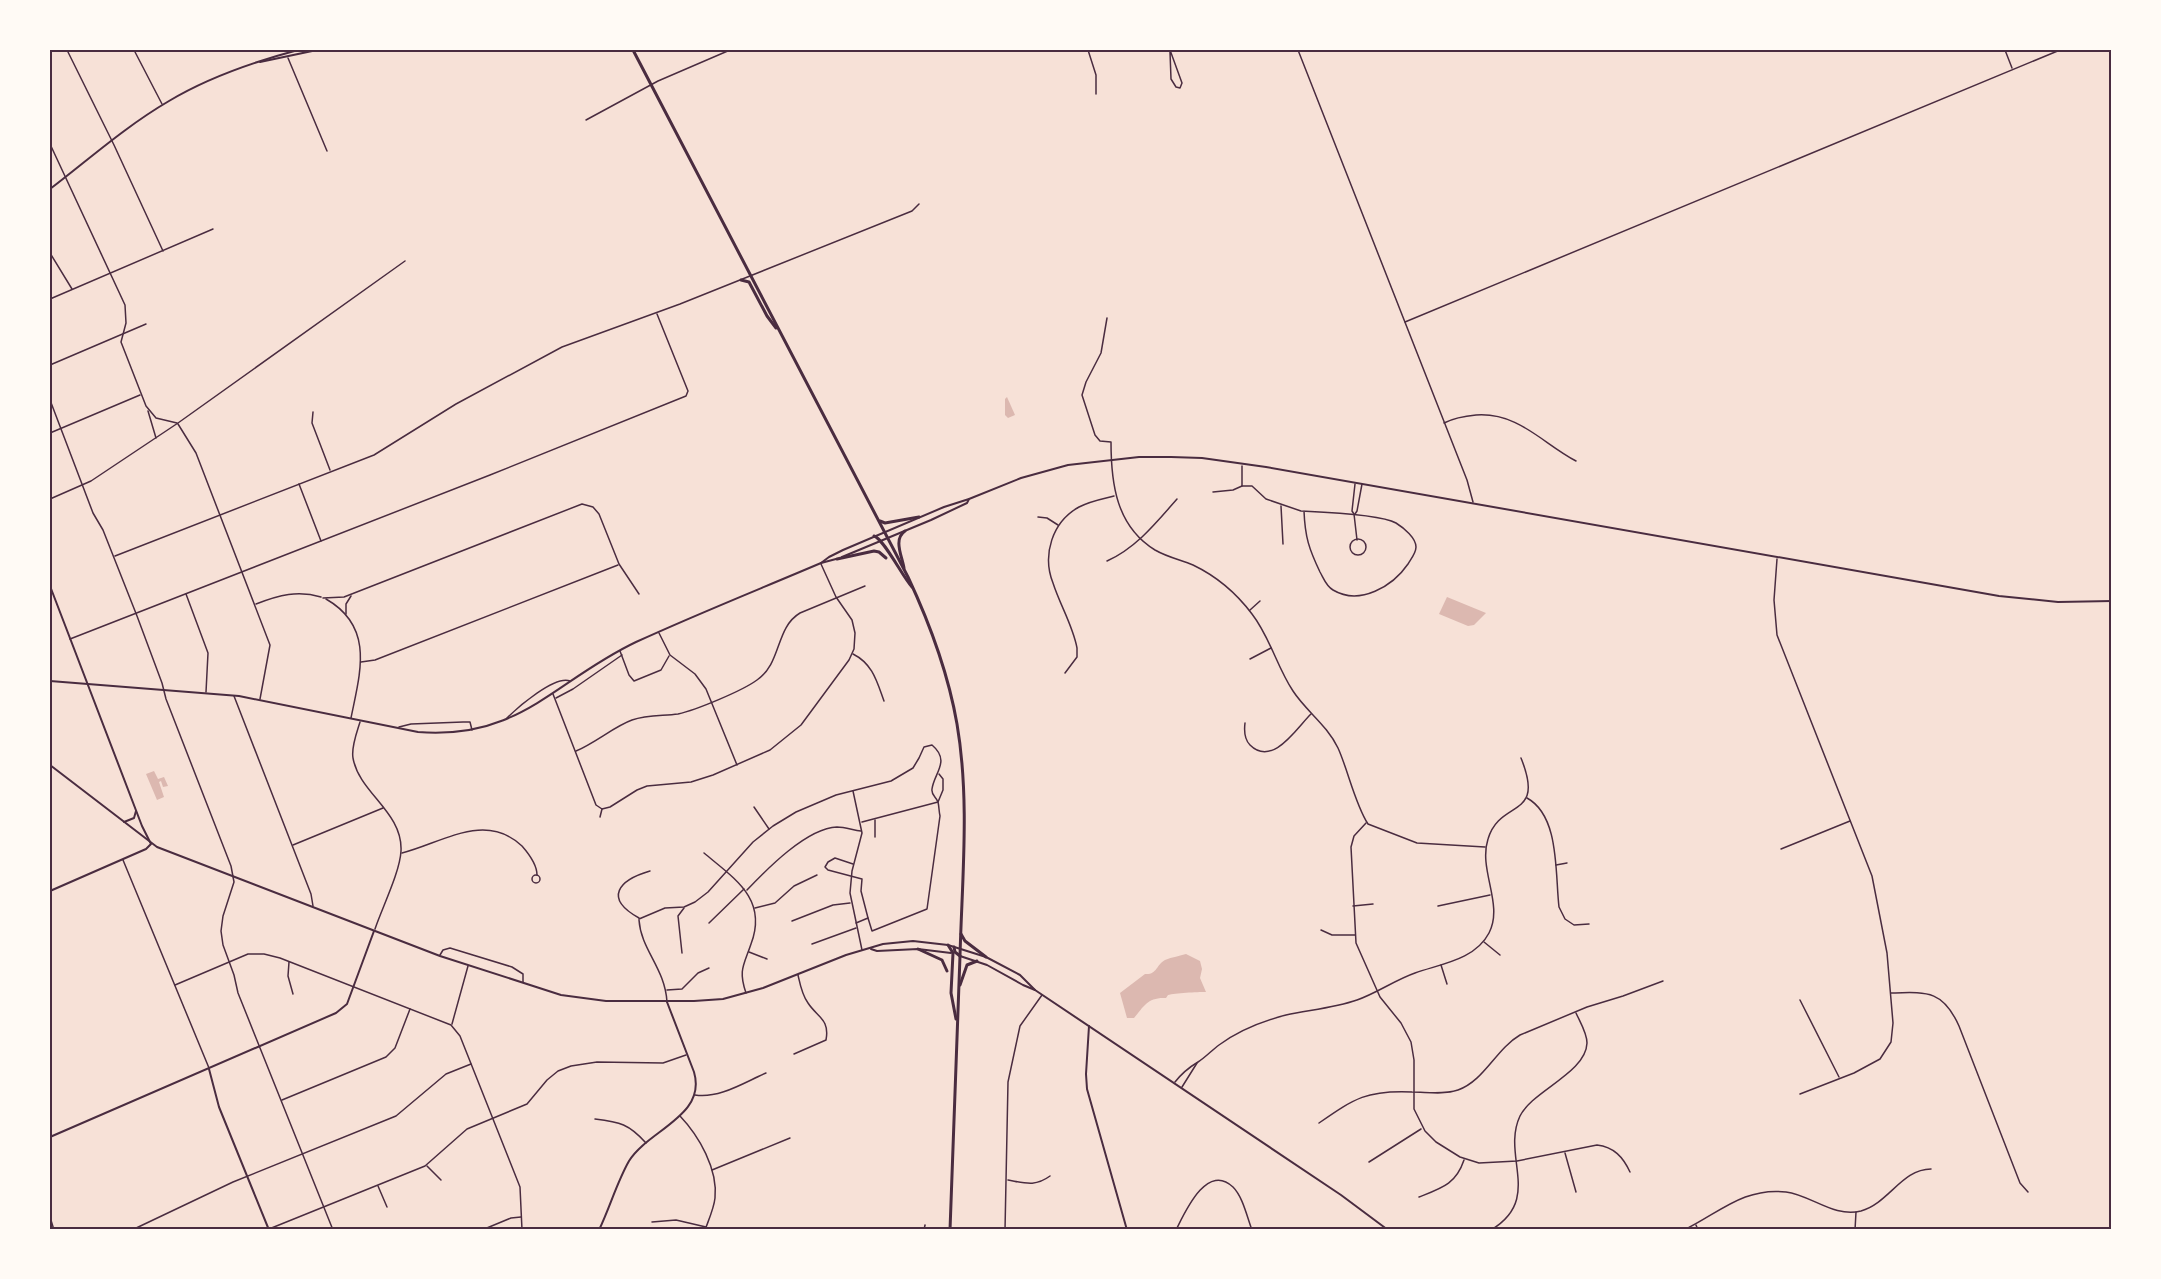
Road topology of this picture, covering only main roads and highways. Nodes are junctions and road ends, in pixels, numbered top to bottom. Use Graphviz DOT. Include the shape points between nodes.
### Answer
graph roads {
  1 [pos="298,50"];
  2 [pos="317,50"];
  3 [pos="633,50"];
  4 [pos="257,62"];
  5 [pos="50,189"];
  6 [pos="741,280"];
  7 [pos="782,336"];
  8 [pos="969,499"];
  9 [pos="919,517"];
  10 [pos="877,518"];
  11 [pos="884,531"];
  12 [pos="905,531"];
  13 [pos="874,536"];
  14 [pos="887,537"];
  15 [pos="879,541"];
  16 [pos="837,558"];
  17 [pos="886,558"];
  18 [pos="821,563"];
  19 [pos="906,572"];
  20 [pos="50,586"];
  21 [pos="915,591"];
  22 [pos="2112,601"];
  23 [pos="50,681"];
  24 [pos="87,684"];
  25 [pos="50,765"];
  26 [pos="136,811"];
  27 [pos="124,822"];
  28 [pos="151,844"];
  29 [pos="50,891"];
  30 [pos="374,931"];
  31 [pos="961,931"];
  32 [pos="948,945"];
  33 [pos="954,947"];
  34 [pos="960,948"];
  35 [pos="871,949"];
  36 [pos="918,949"];
  37 [pos="952,953"];
  38 [pos="960,956"];
  39 [pos="986,957"];
  40 [pos="977,961"];
  41 [pos="947,971"];
  42 [pos="959,990"];
  43 [pos="1035,990"];
  44 [pos="667,1002"];
  45 [pos="1089,1026"];
  46 [pos="958,1027"];
  47 [pos="209,1069"];
  48 [pos="50,1137"];
  49 [pos="268,1229"];
  50 [pos="599,1230"];
  51 [pos="950,1230"];
  52 [pos="1127,1230"];
  53 [pos="1388,1230"];
  1 -- 4 [label="main road"];
  2 -- 4 [label="main road"];
  3 -- 7 [label="main road"];
  4 -- 5 [label="main road" via="162,105"];
  6 -- 7 [label="main road" via="749,282"];
  7 -- 10 [label="main road"];
  8 -- 9 [label="main road"];
  8 -- 12 [label="main road"];
  8 -- 22 [label="main road" via="1040,472 1071,465 1177,457 1243,463 2026,600"];
  9 -- 10 [label="main road" via="885,523"];
  9 -- 11 [label="main road"];
  10 -- 11 [label="main road"];
  11 -- 13 [label="main road"];
  11 -- 14 [label="main road"];
  12 -- 14 [label="main road"];
  12 -- 19 [label="main road" via="898,541"];
  13 -- 15 [label="main road"];
  13 -- 18 [label="main road"];
  14 -- 15 [label="main road"];
  14 -- 19 [label="main road"];
  15 -- 16 [label="main road"];
  15 -- 21 [label="main road"];
  16 -- 17 [label="main road" via="874,551"];
  16 -- 18 [label="main road"];
  18 -- 24 [label="main road" via="620,650 530,709 472,730 437,733 234,696"];
  19 -- 21 [label="main road"];
  20 -- 24 [label="main road"];
  21 -- 31 [label="main road" via="942,660 957,727 963,797"];
  23 -- 24 [label="main road"];
  24 -- 26 [label="main road"];
  25 -- 27 [label="main road"];
  26 -- 27 [label="main road" via="134,818"];
  26 -- 28 [label="main road"];
  27 -- 28 [label="main road"];
  28 -- 29 [label="main road"];
  28 -- 30 [label="main road"];
  30 -- 44 [label="main road" via="561,995"];
  30 -- 47 [label="main road" via="347,1004 336,1013"];
  31 -- 34 [label="main road"];
  31 -- 39 [label="main road" via="965,941"];
  32 -- 33 [label="main road"];
  32 -- 35 [label="main road" via="913,941"];
  32 -- 37 [label="main road"];
  33 -- 34 [label="main road"];
  33 -- 38 [label="main road"];
  34 -- 38 [label="main road"];
  34 -- 39 [label="main road"];
  35 -- 36 [label="main road"];
  35 -- 44 [label="main road" via="746,993"];
  36 -- 37 [label="main road"];
  36 -- 41 [label="main road" via="942,960"];
  37 -- 38 [label="main road"];
  37 -- 46 [label="main road" via="951,993"];
  38 -- 40 [label="main road"];
  38 -- 42 [label="main road"];
  39 -- 43 [label="main road" via="1020,975"];
  40 -- 42 [label="main road" via="967,965"];
  40 -- 43 [label="main road"];
  42 -- 46 [label="main road"];
  43 -- 45 [label="main road"];
  44 -- 50 [label="main road" via="697,1081 695,1095 680,1115 630,1160"];
  45 -- 52 [label="main road" via="1087,1089"];
  45 -- 53 [label="main road"];
  46 -- 51 [label="main road"];
  47 -- 48 [label="main road"];
  47 -- 49 [label="main road" via="219,1107"];
}
